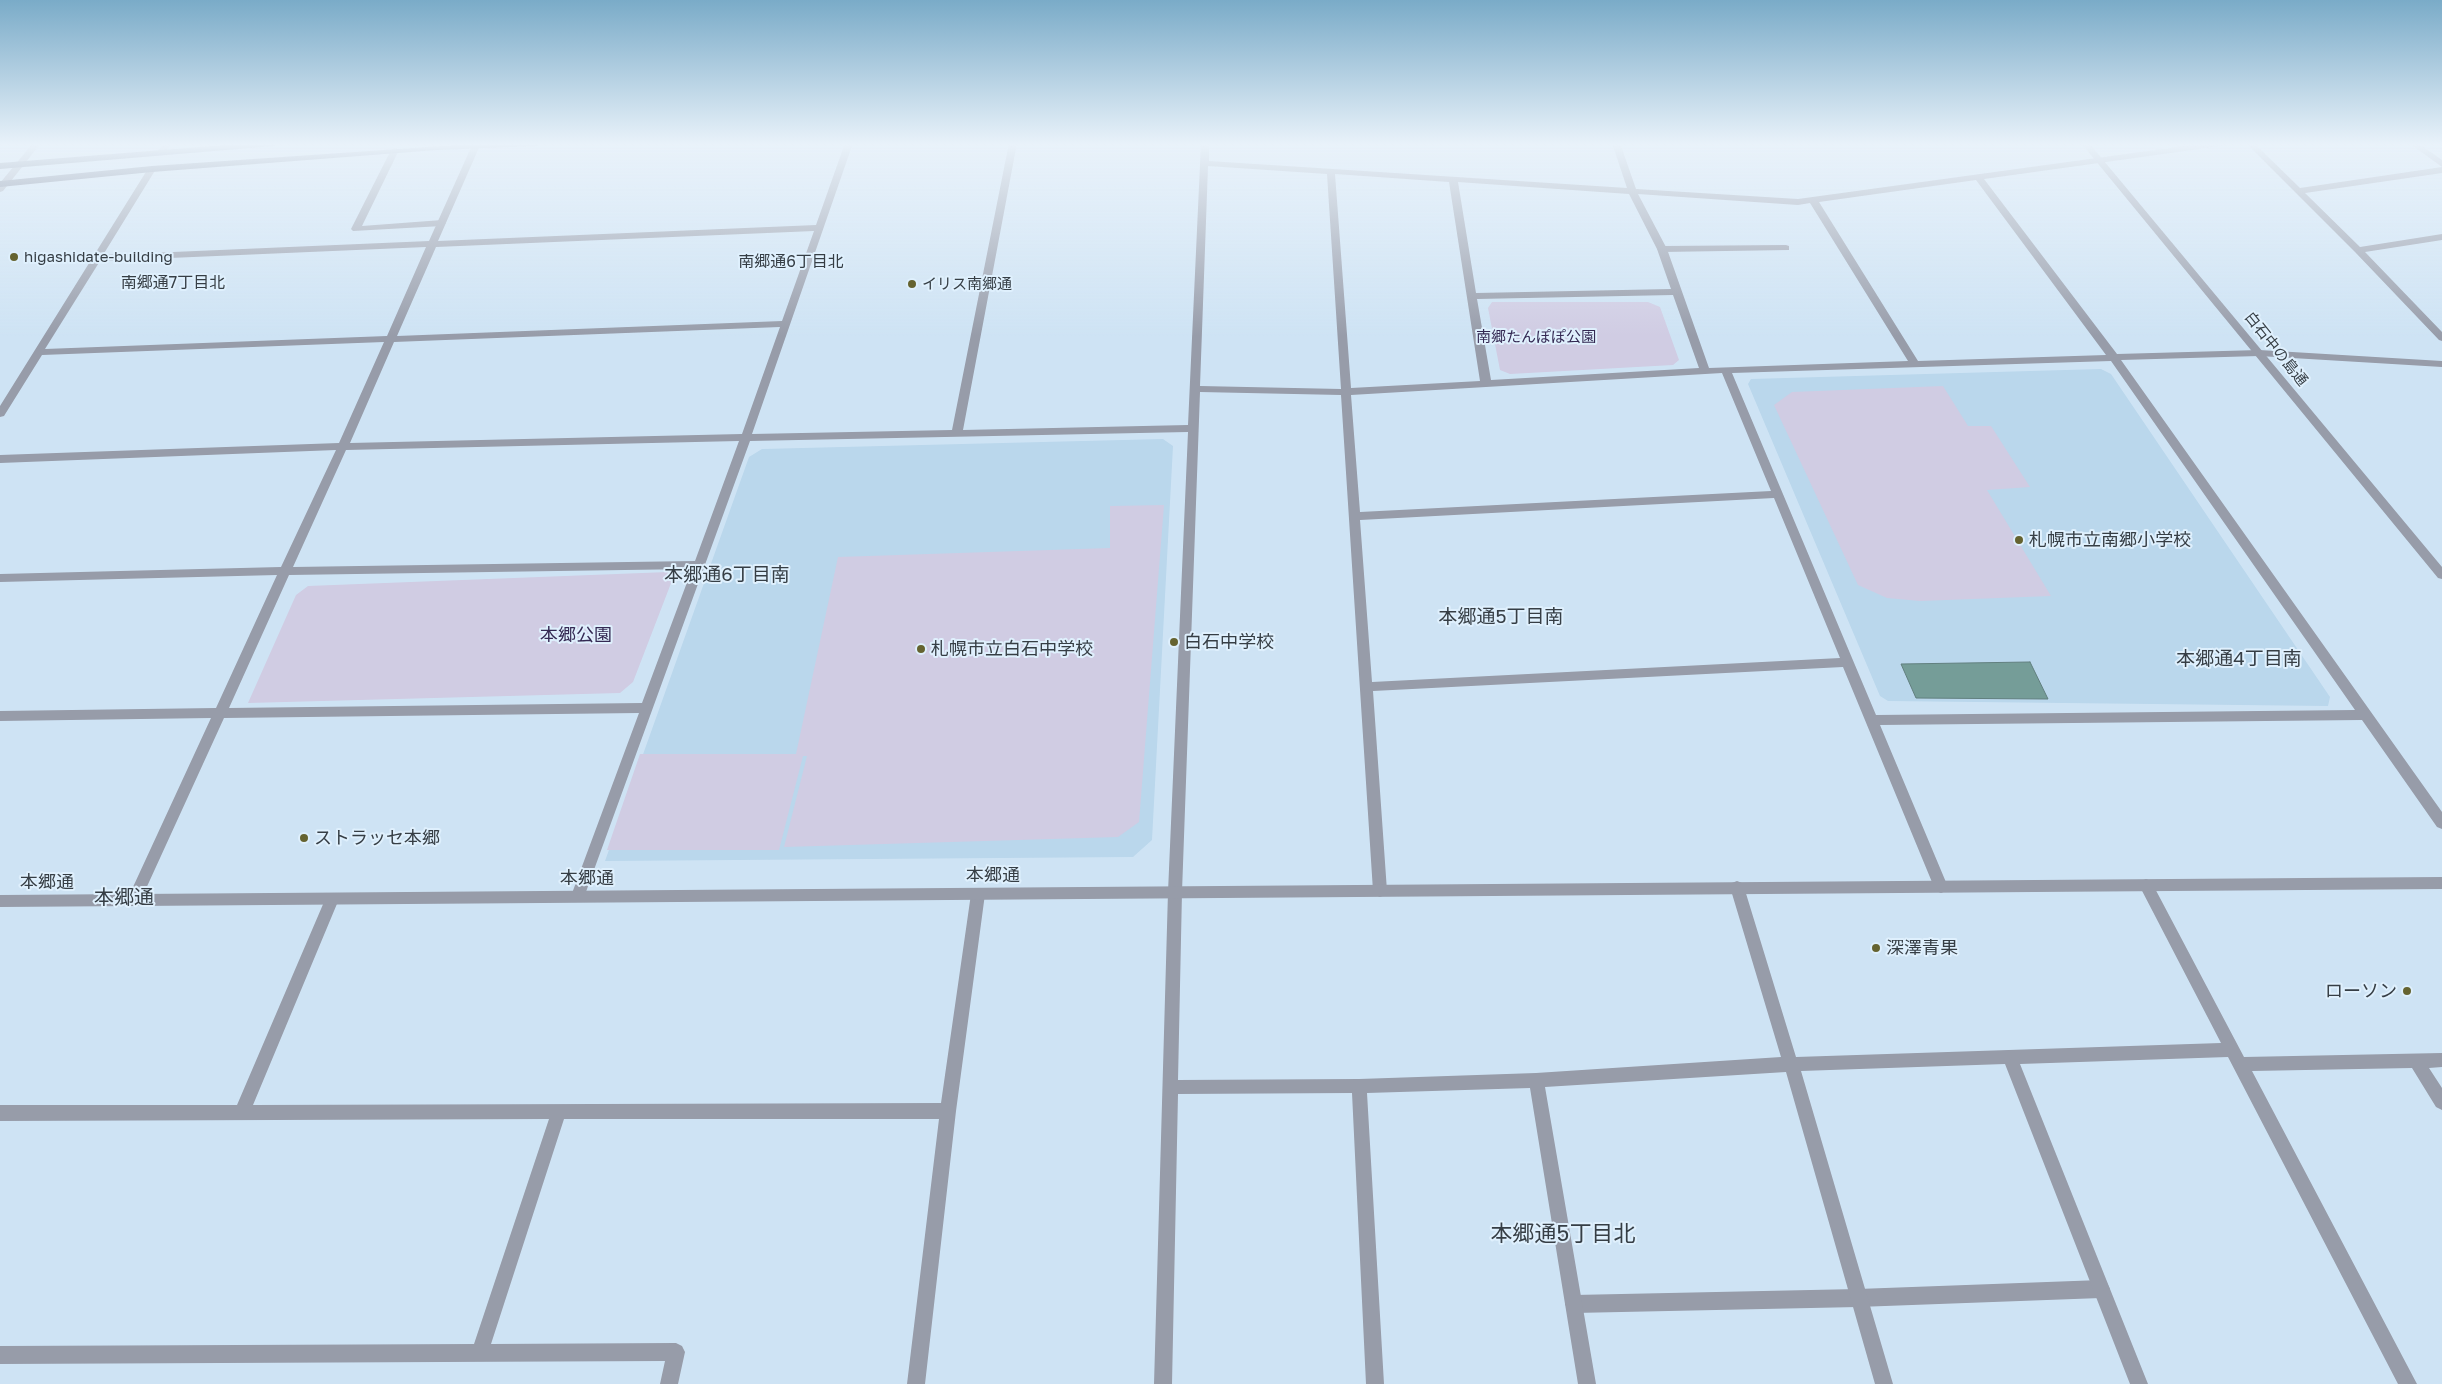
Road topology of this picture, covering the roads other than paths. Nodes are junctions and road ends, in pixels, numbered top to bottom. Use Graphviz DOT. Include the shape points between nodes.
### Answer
graph roads {
  1 [pos="128,208"];
  2 [pos="367,208"];
  3 [pos="449,208"];
  4 [pos="826,208"];
  5 [pos="1000,208"];
  6 [pos="1202,208"];
  7 [pos="1333,208"];
  8 [pos="1458,208"];
  9 [pos="1641,208"];
  10 [pos="1819,208"];
  11 [pos="2001,208"];
  12 [pos="2138,208"];
  13 [pos="2315,208"];
  14 [pos="442,223"];
  15 [pos="819,228"];
  16 [pos="2442,236"];
  17 [pos="433,243"];
  18 [pos="1786,248"];
  19 [pos="1662,249"];
  20 [pos="2358,250"];
  21 [pos="97,258"];
  22 [pos="1677,292"];
  23 [pos="1472,296"];
  24 [pos="786,324"];
  25 [pos="2442,338"];
  26 [pos="390,340"];
  27 [pos="39,352"];
  28 [pos="2259,353"];
  29 [pos="2114,358"];
  30 [pos="1915,364"];
  31 [pos="2442,364"];
  32 [pos="1726,370"];
  33 [pos="1705,372"];
  34 [pos="1486,384"];
  35 [pos="1196,390"];
  36 [pos="1346,392"];
  37 [pos="0,414"];
  38 [pos="1193,428"];
  39 [pos="957,432"];
  40 [pos="746,437"];
  41 [pos="343,447"];
  42 [pos="0,459"];
  43 [pos="1777,494"];
  44 [pos="1355,516"];
  45 [pos="700,565"];
  46 [pos="286,571"];
  47 [pos="2442,575"];
  48 [pos="0,578"];
  49 [pos="1847,662"];
  50 [pos="1366,687"];
  51 [pos="646,708"];
  52 [pos="220,713"];
  53 [pos="2366,715"];
  54 [pos="0,716"];
  55 [pos="1872,720"];
  56 [pos="2442,823"];
  57 [pos="2442,883"];
  58 [pos="2146,885"];
  59 [pos="1737,887"];
  60 [pos="1941,887"];
  61 [pos="1380,891"];
  62 [pos="1175,892"];
  63 [pos="978,894"];
  64 [pos="578,896"];
  65 [pos="332,899"];
  66 [pos="134,900"];
  67 [pos="0,901"];
  68 [pos="2232,1050"];
  69 [pos="2009,1056"];
  70 [pos="2416,1060"];
  71 [pos="2442,1060"];
  72 [pos="1791,1064"];
  73 [pos="2239,1064"];
  74 [pos="1536,1080"];
  75 [pos="1359,1086"];
  76 [pos="1169,1087"];
  77 [pos="2442,1102"];
  78 [pos="948,1111"];
  79 [pos="242,1112"];
  80 [pos="559,1112"];
  81 [pos="0,1113"];
  82 [pos="2101,1289"];
  83 [pos="1858,1298"];
  84 [pos="1574,1304"];
  85 [pos="480,1352"];
  86 [pos="0,1355"];
  87 [pos="669,1384"];
  88 [pos="916,1384"];
  89 [pos="1163,1384"];
  90 [pos="1375,1384"];
  91 [pos="1586,1384"];
  92 [pos="1884,1384"];
  93 [pos="2138,1384"];
  94 [pos="2408,1384"];
  1 -- 21 [label="street"];
  2 -- 14 [label="street" via="356,229"];
  3 -- 14 [label="street"];
  4 -- 15 [label="street"];
  5 -- 39 [label="street"];
  6 -- 35 [label="street"];
  7 -- 36 [label="street"];
  8 -- 23 [label="street"];
  9 -- 19 [label="street"];
  10 -- 30 [label="street"];
  11 -- 29 [label="street"];
  12 -- 28 [label="street, 白石中の島通"];
  13 -- 20 [label="street"];
  14 -- 17 [label="street"];
  15 -- 17 [label="street"];
  15 -- 24 [label="street"];
  16 -- 20 [label="street"];
  17 -- 21 [label="street"];
  17 -- 26 [label="street"];
  18 -- 19 [label="street"];
  19 -- 22 [label="street"];
  20 -- 25 [label="street"];
  21 -- 27 [label="street"];
  22 -- 23 [label="street"];
  22 -- 33 [label="street"];
  23 -- 34 [label="street"];
  24 -- 26 [label="street"];
  24 -- 40 [label="street"];
  26 -- 27 [label="street"];
  26 -- 41 [label="street"];
  27 -- 37 [label="street"];
  28 -- 29 [label="street"];
  28 -- 31 [label="street"];
  28 -- 47 [label="street, 白石中の島通"];
  29 -- 30 [label="street"];
  29 -- 53 [label="street"];
  30 -- 32 [label="street"];
  32 -- 33 [label="street"];
  32 -- 43 [label="street"];
  33 -- 34 [label="street"];
  34 -- 36 [label="street"];
  35 -- 36 [label="street"];
  35 -- 38 [label="street"];
  36 -- 44 [label="street"];
  38 -- 39 [label="street"];
  38 -- 62 [label="street"];
  39 -- 40 [label="street"];
  40 -- 41 [label="street"];
  40 -- 45 [label="street"];
  41 -- 42 [label="street"];
  41 -- 46 [label="street"];
  43 -- 44 [label="street"];
  43 -- 49 [label="street"];
  44 -- 50 [label="street"];
  45 -- 46 [label="street"];
  45 -- 51 [label="street"];
  46 -- 48 [label="street"];
  46 -- 52 [label="street"];
  49 -- 50 [label="street"];
  49 -- 55 [label="street"];
  50 -- 61 [label="street"];
  51 -- 52 [label="street"];
  51 -- 64 [label="street"];
  52 -- 54 [label="street"];
  52 -- 66 [label="street"];
  53 -- 55 [label="street"];
  53 -- 56 [label="street"];
  55 -- 60 [label="street"];
  57 -- 58 [label="street, 本郷通"];
  58 -- 60 [label="street, 本郷通"];
  58 -- 68 [label="street"];
  59 -- 60 [label="street, 本郷通"];
  59 -- 61 [label="street, 本郷通"];
  59 -- 72 [label="street"];
  61 -- 62 [label="street, 本郷通"];
  62 -- 63 [label="street, 本郷通"];
  62 -- 76 [label="street"];
  63 -- 64 [label="street, 本郷通"];
  63 -- 78 [label="street"];
  64 -- 65 [label="street, 本郷通"];
  65 -- 66 [label="street, 本郷通"];
  65 -- 79 [label="street"];
  66 -- 67 [label="street, 本郷通"];
  68 -- 69 [label="street"];
  68 -- 73 [label="street"];
  69 -- 72 [label="street"];
  69 -- 82 [label="street"];
  70 -- 71 [label="street"];
  70 -- 73 [label="street"];
  70 -- 77 [label="street"];
  72 -- 74 [label="street"];
  72 -- 83 [label="street"];
  73 -- 94 [label="street"];
  74 -- 75 [label="street"];
  74 -- 84 [label="street"];
  75 -- 76 [label="street"];
  75 -- 90 [label="street"];
  76 -- 89 [label="street"];
  78 -- 80 [label="street"];
  78 -- 88 [label="street"];
  79 -- 80 [label="street"];
  79 -- 81 [label="street"];
  80 -- 85 [label="street"];
  82 -- 83 [label="street"];
  82 -- 93 [label="street"];
  83 -- 84 [label="street"];
  83 -- 92 [label="street"];
  84 -- 91 [label="street"];
  85 -- 86 [label="street"];
  85 -- 87 [label="street" via="676,1352"];
}
